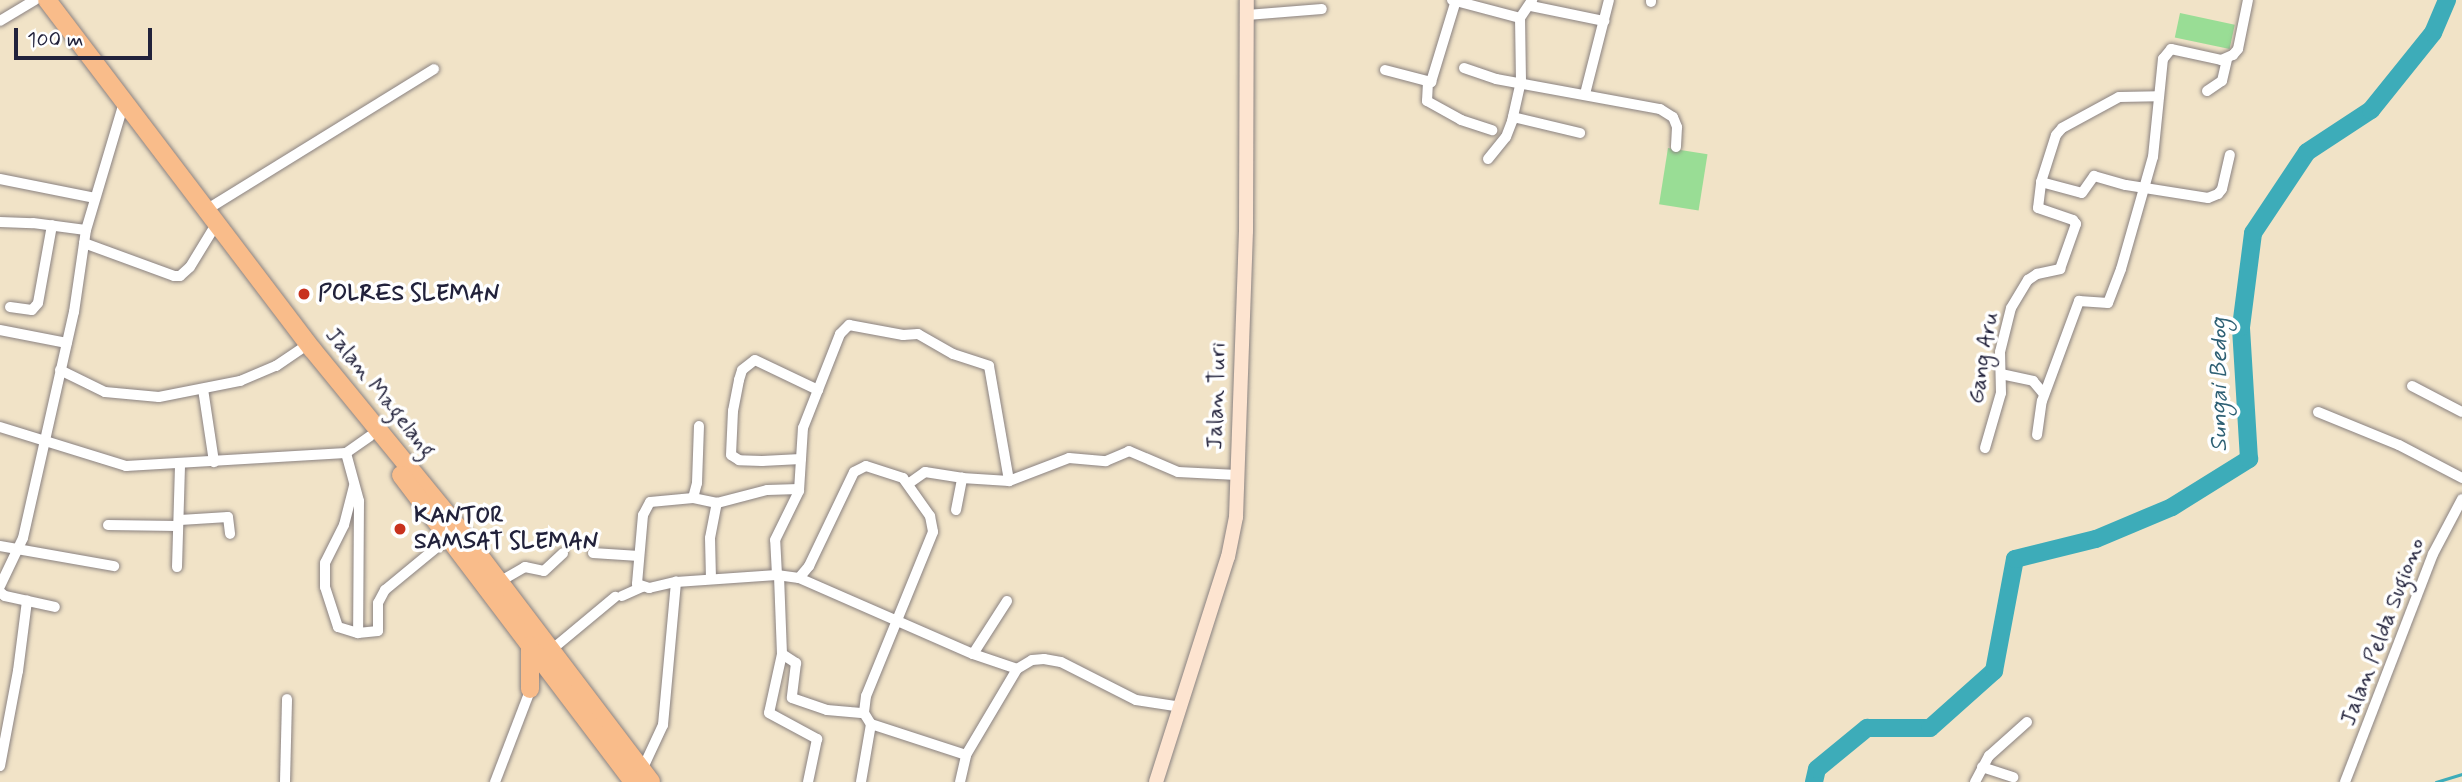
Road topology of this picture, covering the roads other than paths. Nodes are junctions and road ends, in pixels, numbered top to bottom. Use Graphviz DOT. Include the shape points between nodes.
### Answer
graph roads {
  1 [pos="36,0"];
  2 [pos="47,0"];
  3 [pos="1247,0"];
  4 [pos="1609,0"];
  5 [pos="2248,0"];
  6 [pos="1454,1"];
  7 [pos="1532,3"];
  8 [pos="1322,9"];
  9 [pos="1247,15"];
  10 [pos="1520,18"];
  11 [pos="0,21"];
  12 [pos="1604,21"];
  13 [pos="65,30"];
  14 [pos="2227,59"];
  15 [pos="1464,68"];
  16 [pos="434,69"];
  17 [pos="1385,70"];
  18 [pos="1428,82"];
  19 [pos="1521,82"];
  20 [pos="2207,92"];
  21 [pos="1585,94"];
  22 [pos="2158,96"];
  23 [pos="122,109"];
  24 [pos="1513,117"];
  25 [pos="1492,130"];
  26 [pos="1580,133"];
  27 [pos="1675,146"];
  28 [pos="2230,155"];
  29 [pos="1488,159"];
  30 [pos="0,179"];
  31 [pos="2041,182"];
  32 [pos="2147,188"];
  33 [pos="95,198"];
  34 [pos="206,210"];
  35 [pos="0,222"];
  36 [pos="52,225"];
  37 [pos="86,230"];
  38 [pos="212,231"];
  39 [pos="84,243"];
  40 [pos="10,307"];
  41 [pos="0,330"];
  42 [pos="67,343"];
  43 [pos="302,349"];
  44 [pos="60,370"];
  45 [pos="2001,374"];
  46 [pos="2412,386"];
  47 [pos="203,389"];
  48 [pos="818,390"];
  49 [pos="2044,394"];
  50 [pos="2318,412"];
  51 [pos="2462,412"];
  52 [pos="699,426"];
  53 [pos="0,427"];
  54 [pos="2037,435"];
  55 [pos="370,436"];
  56 [pos="44,441"];
  57 [pos="1984,448"];
  58 [pos="346,453"];
  59 [pos="801,459"];
  60 [pos="214,462"];
  61 [pos="180,464"];
  62 [pos="1237,475"];
  63 [pos="962,478"];
  64 [pos="2462,478"];
  65 [pos="1009,481"];
  66 [pos="908,484"];
  67 [pos="354,486"];
  68 [pos="799,489"];
  69 [pos="692,498"];
  70 [pos="2462,499"];
  71 [pos="717,503"];
  72 [pos="956,510"];
  73 [pos="179,523"];
  74 [pos="108,525"];
  75 [pos="230,534"];
  76 [pos="448,538"];
  77 [pos="0,546"];
  78 [pos="18,549"];
  79 [pos="563,553"];
  80 [pos="593,553"];
  81 [pos="639,556"];
  82 [pos="114,566"];
  83 [pos="177,566"];
  84 [pos="778,575"];
  85 [pos="800,578"];
  86 [pos="711,579"];
  87 [pos="499,582"];
  88 [pos="676,582"];
  89 [pos="0,586"];
  90 [pos="642,587"];
  91 [pos="0,592"];
  92 [pos="27,601"];
  93 [pos="1007,601"];
  94 [pos="55,607"];
  95 [pos="898,622"];
  96 [pos="358,633"];
  97 [pos="530,645"];
  98 [pos="782,654"];
  99 [pos="973,654"];
  100 [pos="547,657"];
  101 [pos="1017,669"];
  102 [pos="530,689"];
  103 [pos="287,699"];
  104 [pos="1181,707"];
  105 [pos="864,713"];
  106 [pos="2026,722"];
  107 [pos="871,724"];
  108 [pos="966,755"];
  109 [pos="0,766"];
  110 [pos="1982,767"];
  111 [pos="2013,777"];
  112 [pos="634,779"];
  113 [pos="285,782"];
  114 [pos="495,782"];
  115 [pos="808,782"];
  116 [pos="862,782"];
  117 [pos="960,782"];
  118 [pos="1156,782"];
  119 [pos="1975,782"];
  120 [pos="2345,782"];
  1 -- 11 [label="street"];
  1 -- 13 [label="highway, Jalan Magelang"];
  2 -- 13 [label="highway, Jalan Magelang"];
  3 -- 9 [label="main road, Jalan Turi"];
  4 -- 12 [label="street"];
  5 -- 14 [label="street" via="2238,49"];
  6 -- 10 [label="street"];
  6 -- 18 [label="street" via="1432,81"];
  7 -- 10 [label="street"];
  7 -- 12 [label="street"];
  8 -- 9 [label="street"];
  9 -- 62 [label="main road, Jalan Turi" via="1246,231"];
  10 -- 19 [label="street"];
  12 -- 21 [label="street"];
  13 -- 23 [label="highway, Jalan Magelang"];
  13 -- 34 [label="highway, Jalan Magelang"];
  14 -- 20 [label="street" via="2222,81"];
  14 -- 22 [label="street" via="2170,49 2163,59"];
  15 -- 19 [label="street"];
  16 -- 34 [label="street"];
  17 -- 18 [label="street"];
  18 -- 25 [label="street" via="1427,102"];
  19 -- 21 [label="street"];
  19 -- 24 [label="street"];
  21 -- 27 [label="street" via="1660,109 1673,117"];
  22 -- 31 [label="street" via="2119,97 2062,128"];
  22 -- 32 [label="street"];
  23 -- 33 [label="street"];
  23 -- 38 [label="highway, Jalan Magelang"];
  24 -- 26 [label="street"];
  24 -- 29 [label="street" via="1506,137"];
  28 -- 32 [label="street" via="2227,177 2218,194 2208,198"];
  30 -- 33 [label="street"];
  31 -- 32 [label="street" via="2082,192 2094,176"];
  31 -- 45 [label="street, Gang Aru" via="2038,208 2076,224 2060,269 2028,280 2011,308 2000,352"];
  32 -- 49 [label="street" via="2108,303 2079,301"];
  33 -- 37 [label="street"];
  34 -- 87 [label="highway, Jalan Magelang"];
  35 -- 36 [label="street"];
  36 -- 37 [label="street"];
  36 -- 40 [label="street" via="38,303 32,310"];
  37 -- 39 [label="street"];
  38 -- 39 [label="street" via="180,276"];
  38 -- 43 [label="highway, Jalan Magelang"];
  39 -- 42 [label="street"];
  41 -- 42 [label="street"];
  42 -- 44 [label="street"];
  43 -- 47 [label="street" via="257,375"];
  43 -- 55 [label="highway, Jalan Magelang"];
  44 -- 47 [label="street" via="105,392 144,397"];
  44 -- 56 [label="street"];
  45 -- 49 [label="street" via="2033,381"];
  45 -- 57 [label="street, Gang Aru" via="2001,393"];
  46 -- 51 [label="street"];
  47 -- 60 [label="street"];
  48 -- 59 [label="street" via="803,428"];
  48 -- 59 [label="street" via="755,360 742,370 739,380 732,455 739,460"];
  48 -- 65 [label="street" via="839,334 849,325 918,334 953,354 986,363"];
  49 -- 54 [label="street"];
  50 -- 64 [label="street" via="2399,445"];
  52 -- 69 [label="street"];
  53 -- 56 [label="street"];
  55 -- 58 [label="street"];
  55 -- 76 [label="highway, Jalan Magelang"];
  56 -- 61 [label="street" via="113,463"];
  56 -- 78 [label="street"];
  58 -- 60 [label="street"];
  58 -- 67 [label="street"];
  59 -- 68 [label="street"];
  60 -- 61 [label="street"];
  61 -- 73 [label="street"];
  62 -- 65 [label="street" via="1178,472 1126,451 1106,461 1069,458"];
  62 -- 104 [label="main road, Jalan Turi" via="1236,517 1228,557"];
  63 -- 65 [label="street"];
  63 -- 66 [label="street" via="922,472"];
  63 -- 72 [label="street"];
  66 -- 85 [label="street" via="896,475 866,466 853,472"];
  66 -- 95 [label="street" via="933,527"];
  67 -- 96 [label="street" via="360,529"];
  67 -- 96 [label="street" via="324,574 338,627"];
  68 -- 71 [label="street" via="767,490"];
  68 -- 84 [label="street" via="775,540"];
  69 -- 71 [label="street"];
  69 -- 81 [label="street" via="655,499 645,506"];
  70 -- 120 [label="street, Jalan Pelda Sugiono" via="2433,554"];
  71 -- 86 [label="street" via="710,538"];
  73 -- 74 [label="street"];
  73 -- 75 [label="street" via="228,517"];
  73 -- 83 [label="street"];
  76 -- 96 [label="street" via="385,590 378,603 378,631"];
  76 -- 97 [label="highway, Jalan Magelang"];
  77 -- 78 [label="street"];
  78 -- 82 [label="street"];
  78 -- 89 [label="street"];
  79 -- 87 [label="street" via="544,570 525,568"];
  80 -- 81 [label="street"];
  81 -- 90 [label="street" via="636,580"];
  84 -- 85 [label="street"];
  84 -- 86 [label="street"];
  84 -- 98 [label="street"];
  85 -- 95 [label="street"];
  86 -- 88 [label="street"];
  87 -- 100 [label="highway, Jalan Magelang"];
  88 -- 90 [label="street"];
  88 -- 112 [label="street" via="663,725"];
  90 -- 100 [label="street" via="618,596"];
  91 -- 92 [label="street"];
  92 -- 94 [label="street"];
  92 -- 109 [label="street"];
  93 -- 99 [label="street"];
  95 -- 99 [label="street"];
  95 -- 105 [label="street" via="866,696"];
  97 -- 100 [label="highway, Jalan Magelang"];
  97 -- 102 [label="highway"];
  98 -- 105 [label="street" via="796,663 792,698 828,710"];
  98 -- 115 [label="street" via="768,713 817,739"];
  99 -- 101 [label="street"];
  100 -- 102 [label="street"];
  100 -- 112 [label="highway, Jalan Magelang"];
  101 -- 104 [label="street" via="1032,660 1061,662 1136,700"];
  101 -- 108 [label="street"];
  102 -- 114 [label="street"];
  103 -- 113 [label="street"];
  104 -- 118 [label="main road, Jalan Turi"];
  105 -- 107 [label="street"];
  106 -- 110 [label="street"];
  107 -- 108 [label="street"];
  107 -- 116 [label="street"];
  108 -- 117 [label="street"];
  110 -- 111 [label="street"];
  110 -- 119 [label="street"];
}
